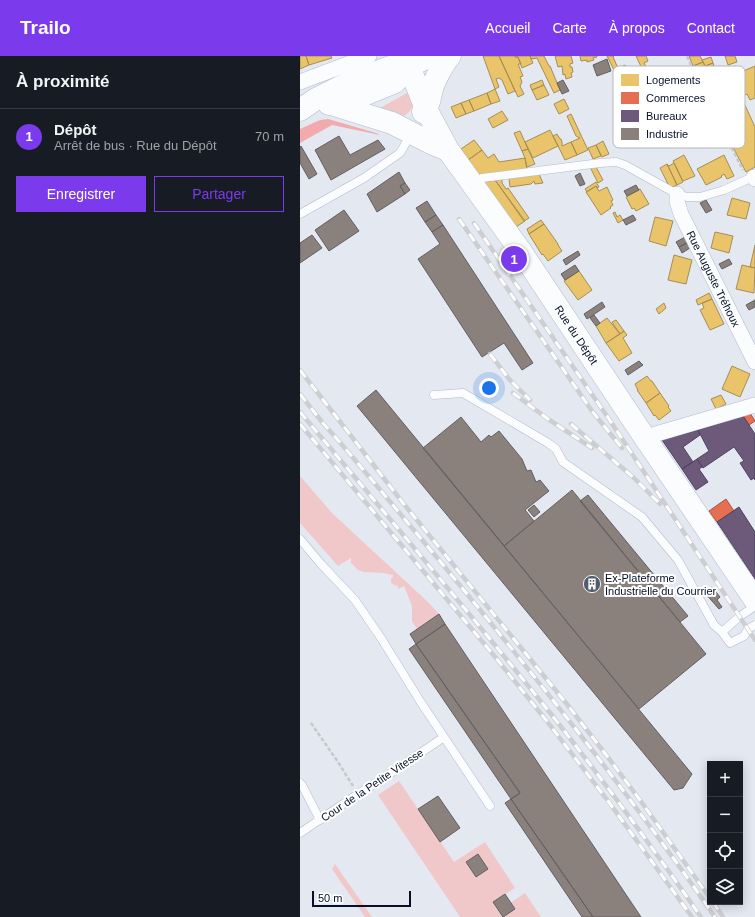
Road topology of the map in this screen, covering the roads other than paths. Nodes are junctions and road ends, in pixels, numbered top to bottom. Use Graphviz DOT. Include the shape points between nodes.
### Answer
graph roads {
  1 [pos="369,56"];
  2 [pos="432,56"];
  3 [pos="450,56"];
  4 [pos="403,61"];
  5 [pos="300,82"];
  6 [pos="331,104"];
  7 [pos="302,109"];
  8 [pos="426,109"];
  9 [pos="392,123"];
  10 [pos="412,133"];
  11 [pos="448,150"];
  12 [pos="753,178"];
  13 [pos="473,184"];
  14 [pos="677,194"];
  15 [pos="300,214"];
  16 [pos="755,362"];
  17 [pos="434,395"];
  18 [pos="755,405"];
  19 [pos="646,440"];
  20 [pos="300,539"];
  21 [pos="755,600"];
  22 [pos="755,606"];
  23 [pos="755,625"];
  24 [pos="722,632"];
  25 [pos="444,737"];
  26 [pos="300,783"];
  27 [pos="490,806"];
  28 [pos="320,820"];
  29 [pos="300,833"];
  1 -- 5 [label="street"];
  2 -- 4 [label="main road"];
  3 -- 8 [label="main road" via="433,87"];
  4 -- 6 [label="main road" via="395,82 351,100"];
  4 -- 7 [label="main road" via="348,83"];
  4 -- 8 [label="main road, Rue du Dépôt"];
  6 -- 7 [label="main road"];
  6 -- 9 [label="main road"];
  8 -- 9 [label="main road" via="408,121"];
  8 -- 11 [label="main road, Rue du Dépôt"];
  9 -- 10 [label="main road"];
  10 -- 11 [label="main road"];
  10 -- 15 [label="lane" via="400,152 364,178"];
  11 -- 13 [label="main road, Rue du Dépôt"];
  12 -- 14 [label="lane" via="700,197"];
  13 -- 14 [label="lane" via="482,178 616,162"];
  13 -- 19 [label="main road, Rue du Dépôt"];
  14 -- 16 [label="street, Rue Auguste Tréhoux" via="676,201 681,214"];
  17 -- 24 [label="lane" via="463,393 548,443 556,449 563,462 642,517 678,560 714,625"];
  18 -- 19 [label="street" via="656,434"];
  19 -- 21 [label="main road, Rue du Dépôt"];
  20 -- 25 [label="lane" via="355,600"];
  22 -- 24 [label="lane"];
  23 -- 24 [label="lane" via="748,629 744,636 730,644"];
  25 -- 27 [label="lane"];
  25 -- 28 [label="lane, Cour de la Petite Vitesse"];
  26 -- 28 [label="lane"];
  28 -- 29 [label="lane, Cour de la Petite Vitesse"];
}
